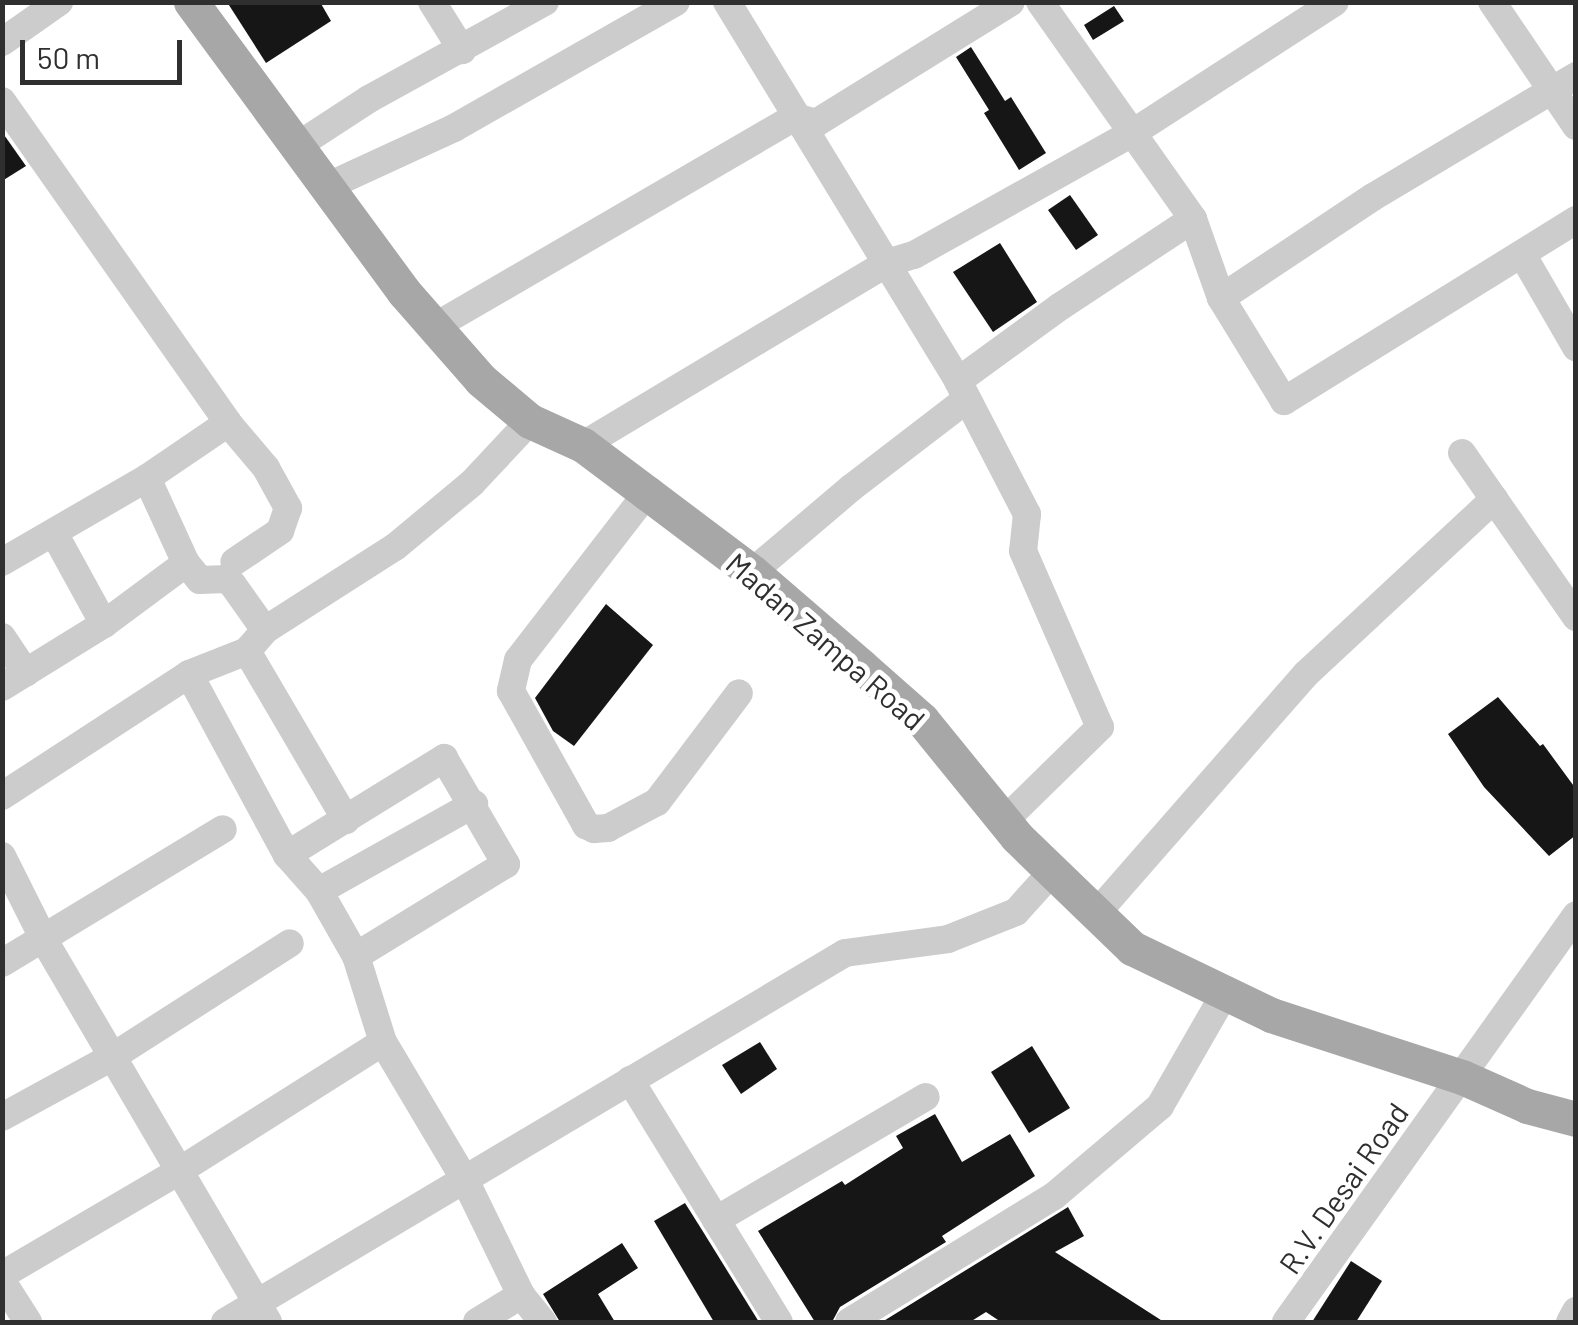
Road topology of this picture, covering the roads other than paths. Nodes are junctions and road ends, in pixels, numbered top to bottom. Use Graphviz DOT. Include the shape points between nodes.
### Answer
graph roads {
  1 [pos="59,2"];
  2 [pos="190,2"];
  3 [pos="432,2"];
  4 [pos="544,2"];
  5 [pos="676,2"];
  6 [pos="727,2"];
  7 [pos="1011,2"];
  8 [pos="1040,2"];
  9 [pos="1335,2"];
  10 [pos="1492,2"];
  11 [pos="2,42"];
  12 [pos="462,50"];
  13 [pos="1563,83"];
  14 [pos="2,101"];
  15 [pos="795,117"];
  16 [pos="1576,126"];
  17 [pos="1134,132"];
  18 [pos="297,146"];
  19 [pos="326,187"];
  20 [pos="1193,220"];
  21 [pos="1576,220"];
  22 [pos="1522,254"];
  23 [pos="887,262"];
  24 [pos="1222,298"];
  25 [pos="434,326"];
  26 [pos="1576,347"];
  27 [pos="963,390"];
  28 [pos="530,421"];
  29 [pos="228,423"];
  30 [pos="582,445"];
  31 [pos="1462,453"];
  32 [pos="147,478"];
  33 [pos="648,493"];
  34 [pos="1494,499"];
  35 [pos="54,533"];
  36 [pos="2,562"];
  37 [pos="234,562"];
  38 [pos="186,564"];
  39 [pos="752,572"];
  40 [pos="1576,617"];
  41 [pos="104,624"];
  42 [pos="2,637"];
  43 [pos="256,641"];
  44 [pos="189,674"];
  45 [pos="14,680"];
  46 [pos="739,694"];
  47 [pos="2,796"];
  48 [pos="474,804"];
  49 [pos="346,820"];
  50 [pos="1004,820"];
  51 [pos="223,829"];
  52 [pos="287,855"];
  53 [pos="2,856"];
  54 [pos="1052,872"];
  55 [pos="318,890"];
  56 [pos="1095,914"];
  57 [pos="1576,916"];
  58 [pos="44,940"];
  59 [pos="290,944"];
  60 [pos="356,956"];
  61 [pos="2,963"];
  62 [pos="1224,993"];
  63 [pos="383,1042"];
  64 [pos="112,1057"];
  65 [pos="630,1080"];
  66 [pos="1457,1084"];
  67 [pos="926,1097"];
  68 [pos="2,1117"];
  69 [pos="1576,1118"];
  70 [pos="179,1171"];
  71 [pos="465,1180"];
  72 [pos="716,1220"];
  73 [pos="2,1278"];
  74 [pos="521,1295"];
  75 [pos="1576,1311"];
  76 [pos="262,1313"];
  77 [pos="28,1322"];
  78 [pos="225,1322"];
  79 [pos="478,1322"];
  80 [pos="543,1322"];
  81 [pos="779,1322"];
  82 [pos="848,1322"];
  83 [pos="1286,1322"];
  84 [pos="1570,1322"];
  1 -- 11 [label="street"];
  2 -- 18 [label="main road, Madan Zampa Road"];
  3 -- 12 [label="street"];
  4 -- 12 [label="street"];
  5 -- 19 [label="street" via="454,128"];
  6 -- 15 [label="street"];
  7 -- 15 [label="street" via="816,122"];
  8 -- 17 [label="street"];
  9 -- 17 [label="street"];
  10 -- 13 [label="street"];
  12 -- 18 [label="street"];
  13 -- 16 [label="street"];
  13 -- 24 [label="street"];
  14 -- 29 [label="street"];
  15 -- 23 [label="street"];
  15 -- 25 [label="street"];
  17 -- 20 [label="street"];
  17 -- 23 [label="street" via="914,256"];
  18 -- 19 [label="main road, Madan Zampa Road"];
  19 -- 25 [label="main road, Madan Zampa Road"];
  20 -- 24 [label="street"];
  20 -- 27 [label="street" via="1061,306"];
  21 -- 22 [label="street"];
  22 -- 24 [label="street" via="1284,401"];
  22 -- 26 [label="street"];
  23 -- 27 [label="street"];
  23 -- 30 [label="street"];
  25 -- 28 [label="main road, Madan Zampa Road"];
  27 -- 39 [label="street"];
  27 -- 50 [label="street" via="1027,514 1023,551 1100,727"];
  28 -- 30 [label="main road, Madan Zampa Road"];
  28 -- 43 [label="street" via="472,483 395,547"];
  29 -- 32 [label="street"];
  29 -- 37 [label="street" via="266,468 288,508 280,530"];
  30 -- 33 [label="main road, Madan Zampa Road"];
  31 -- 34 [label="street"];
  32 -- 35 [label="street"];
  32 -- 38 [label="street"];
  33 -- 39 [label="main road, Madan Zampa Road"];
  33 -- 46 [label="street" via="518,660 512,690 594,829 656,802"];
  34 -- 40 [label="street"];
  34 -- 56 [label="street" via="1306,674"];
  35 -- 36 [label="street"];
  35 -- 41 [label="street"];
  38 -- 41 [label="street"];
  38 -- 43 [label="street" via="200,580 234,585"];
  39 -- 50 [label="main road, Madan Zampa Road" via="922,720"];
  41 -- 45 [label="street"];
  42 -- 45 [label="street"];
  43 -- 44 [label="street"];
  43 -- 49 [label="street"];
  44 -- 47 [label="street"];
  44 -- 52 [label="street"];
  48 -- 49 [label="street" via="444,758"];
  48 -- 55 [label="street"];
  48 -- 60 [label="street" via="506,864"];
  49 -- 52 [label="street"];
  50 -- 54 [label="main road, Madan Zampa Road"];
  51 -- 58 [label="street"];
  52 -- 55 [label="street"];
  53 -- 58 [label="street"];
  54 -- 56 [label="main road, Madan Zampa Road"];
  54 -- 65 [label="street" via="1016,912 948,939 845,953"];
  55 -- 60 [label="street"];
  56 -- 62 [label="main road, Madan Zampa Road" via="1132,948"];
  57 -- 66 [label="street, R.V. Desai Road"];
  58 -- 61 [label="street"];
  58 -- 64 [label="street"];
  59 -- 64 [label="street"];
  60 -- 63 [label="street"];
  62 -- 66 [label="main road, Madan Zampa Road"];
  62 -- 82 [label="street" via="1160,1106 1054,1196"];
  63 -- 70 [label="street"];
  63 -- 71 [label="street"];
  64 -- 68 [label="street"];
  64 -- 70 [label="street"];
  65 -- 71 [label="street"];
  65 -- 72 [label="street"];
  66 -- 69 [label="main road, Madan Zampa Road"];
  66 -- 83 [label="street, R.V. Desai Road"];
  67 -- 72 [label="street"];
  70 -- 73 [label="street"];
  70 -- 76 [label="street"];
  71 -- 74 [label="street"];
  71 -- 76 [label="street"];
  72 -- 81 [label="street"];
  73 -- 77 [label="street"];
  74 -- 79 [label="street"];
  74 -- 80 [label="street"];
  75 -- 84 [label="street"];
  76 -- 78 [label="street"];
}
